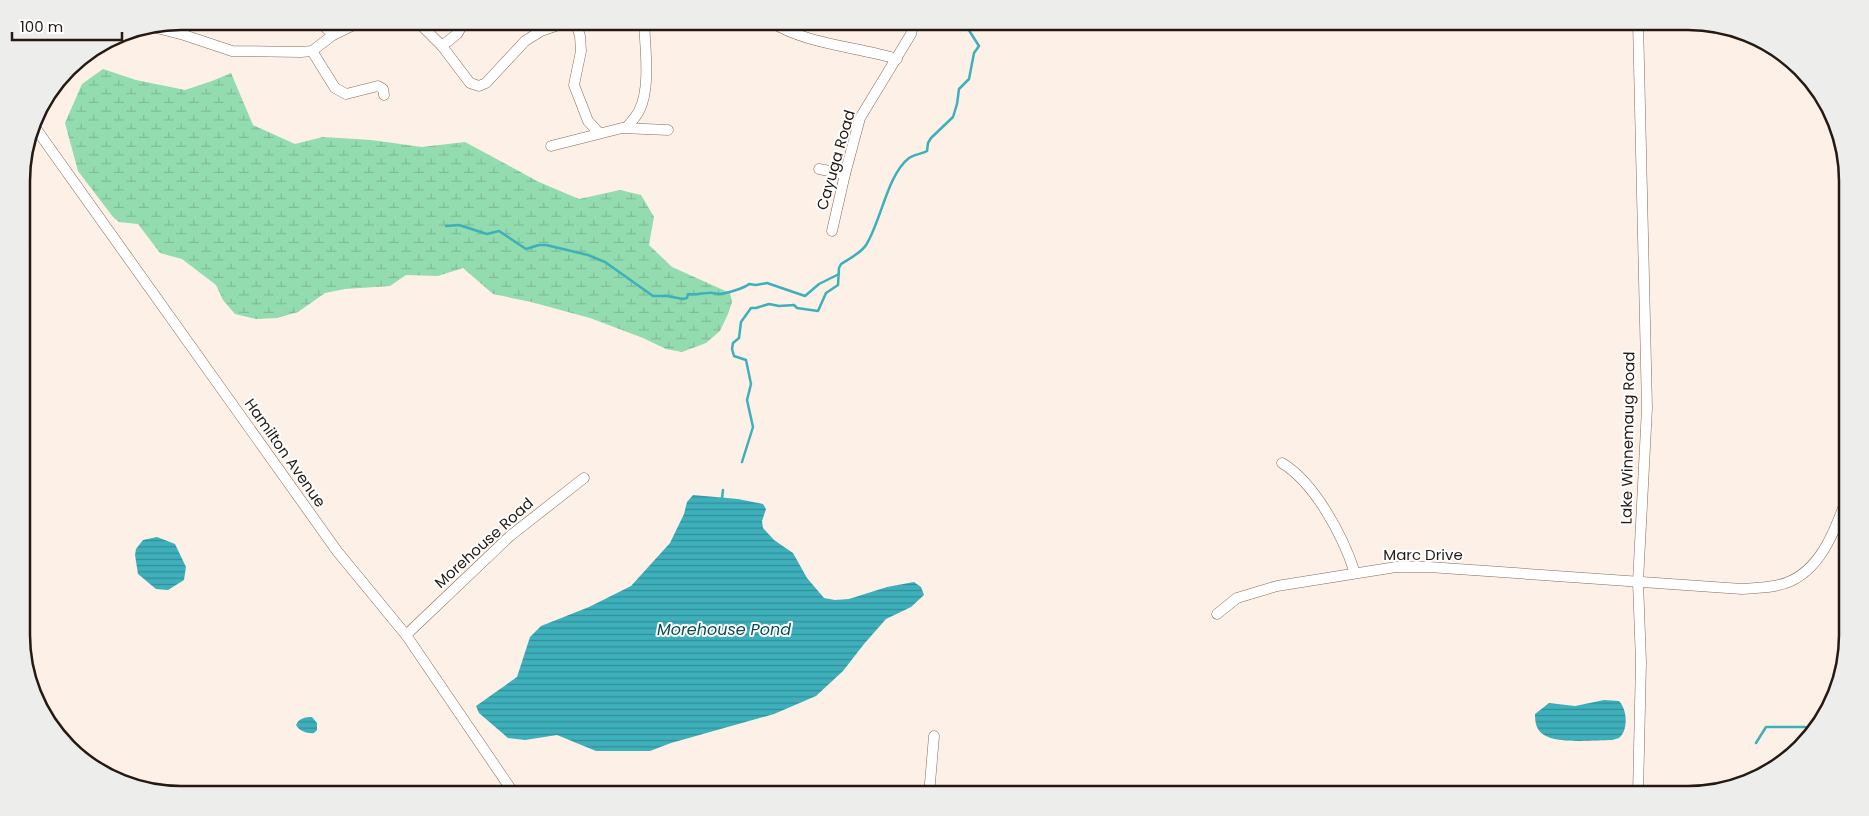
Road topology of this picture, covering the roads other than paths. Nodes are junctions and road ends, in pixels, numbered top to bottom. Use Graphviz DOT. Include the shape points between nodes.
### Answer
graph roads {
  1 [pos="328,30"];
  2 [pos="343,30"];
  3 [pos="425,30"];
  4 [pos="459,30"];
  5 [pos="544,30"];
  6 [pos="578,30"];
  7 [pos="644,30"];
  8 [pos="790,30"];
  9 [pos="912,30"];
  10 [pos="1638,30"];
  11 [pos="165,31"];
  12 [pos="333,35"];
  13 [pos="442,46"];
  14 [pos="312,51"];
  15 [pos="897,58"];
  16 [pos="384,95"];
  17 [pos="627,128"];
  18 [pos="668,130"];
  19 [pos="39,132"];
  20 [pos="599,133"];
  21 [pos="551,146"];
  22 [pos="819,169"];
  23 [pos="845,174"];
  24 [pos="832,231"];
  25 [pos="1282,462"];
  26 [pos="584,478"];
  27 [pos="1839,518"];
  28 [pos="1355,573"];
  29 [pos="1638,582"];
  30 [pos="1217,614"];
  31 [pos="406,635"];
  32 [pos="934,736"];
  33 [pos="509,786"];
  34 [pos="930,786"];
  35 [pos="1638,786"];
  1 -- 12 [label="street"];
  2 -- 12 [label="street"];
  3 -- 13 [label="street"];
  4 -- 13 [label="street"];
  5 -- 13 [label="street" via="525,41 486,83 479,86 470,83"];
  6 -- 20 [label="street" via="581,52 574,85 588,121"];
  7 -- 17 [label="street" via="644,93 639,111"];
  8 -- 15 [label="street" via="814,40"];
  9 -- 15 [label="street, Cayuga Road"];
  10 -- 29 [label="street, Lake Winnemaug Road" via="1647,408"];
  11 -- 14 [label="street" via="232,51"];
  12 -- 14 [label="street"];
  14 -- 16 [label="street" via="335,88 346,94 378,86"];
  15 -- 23 [label="street, Cayuga Road" via="860,118"];
  17 -- 18 [label="street"];
  17 -- 20 [label="street"];
  19 -- 31 [label="street, Hamilton Avenue" via="337,551"];
  20 -- 21 [label="street"];
  22 -- 23 [label="street"];
  23 -- 24 [label="street, Cayuga Road"];
  25 -- 28 [label="street" via="1300,475 1335,525"];
  26 -- 31 [label="street, Morehouse Road" via="510,536"];
  27 -- 29 [label="street, Marc Drive" via="1830,540 1814,563 1796,578 1775,586 1742,589"];
  28 -- 29 [label="street, Marc Drive" via="1430,567"];
  28 -- 30 [label="street, Marc Drive" via="1277,586 1237,598"];
  29 -- 35 [label="street, Lake Winnemaug Road" via="1641,662"];
  31 -- 33 [label="street, Hamilton Avenue"];
  32 -- 34 [label="street"];
}
